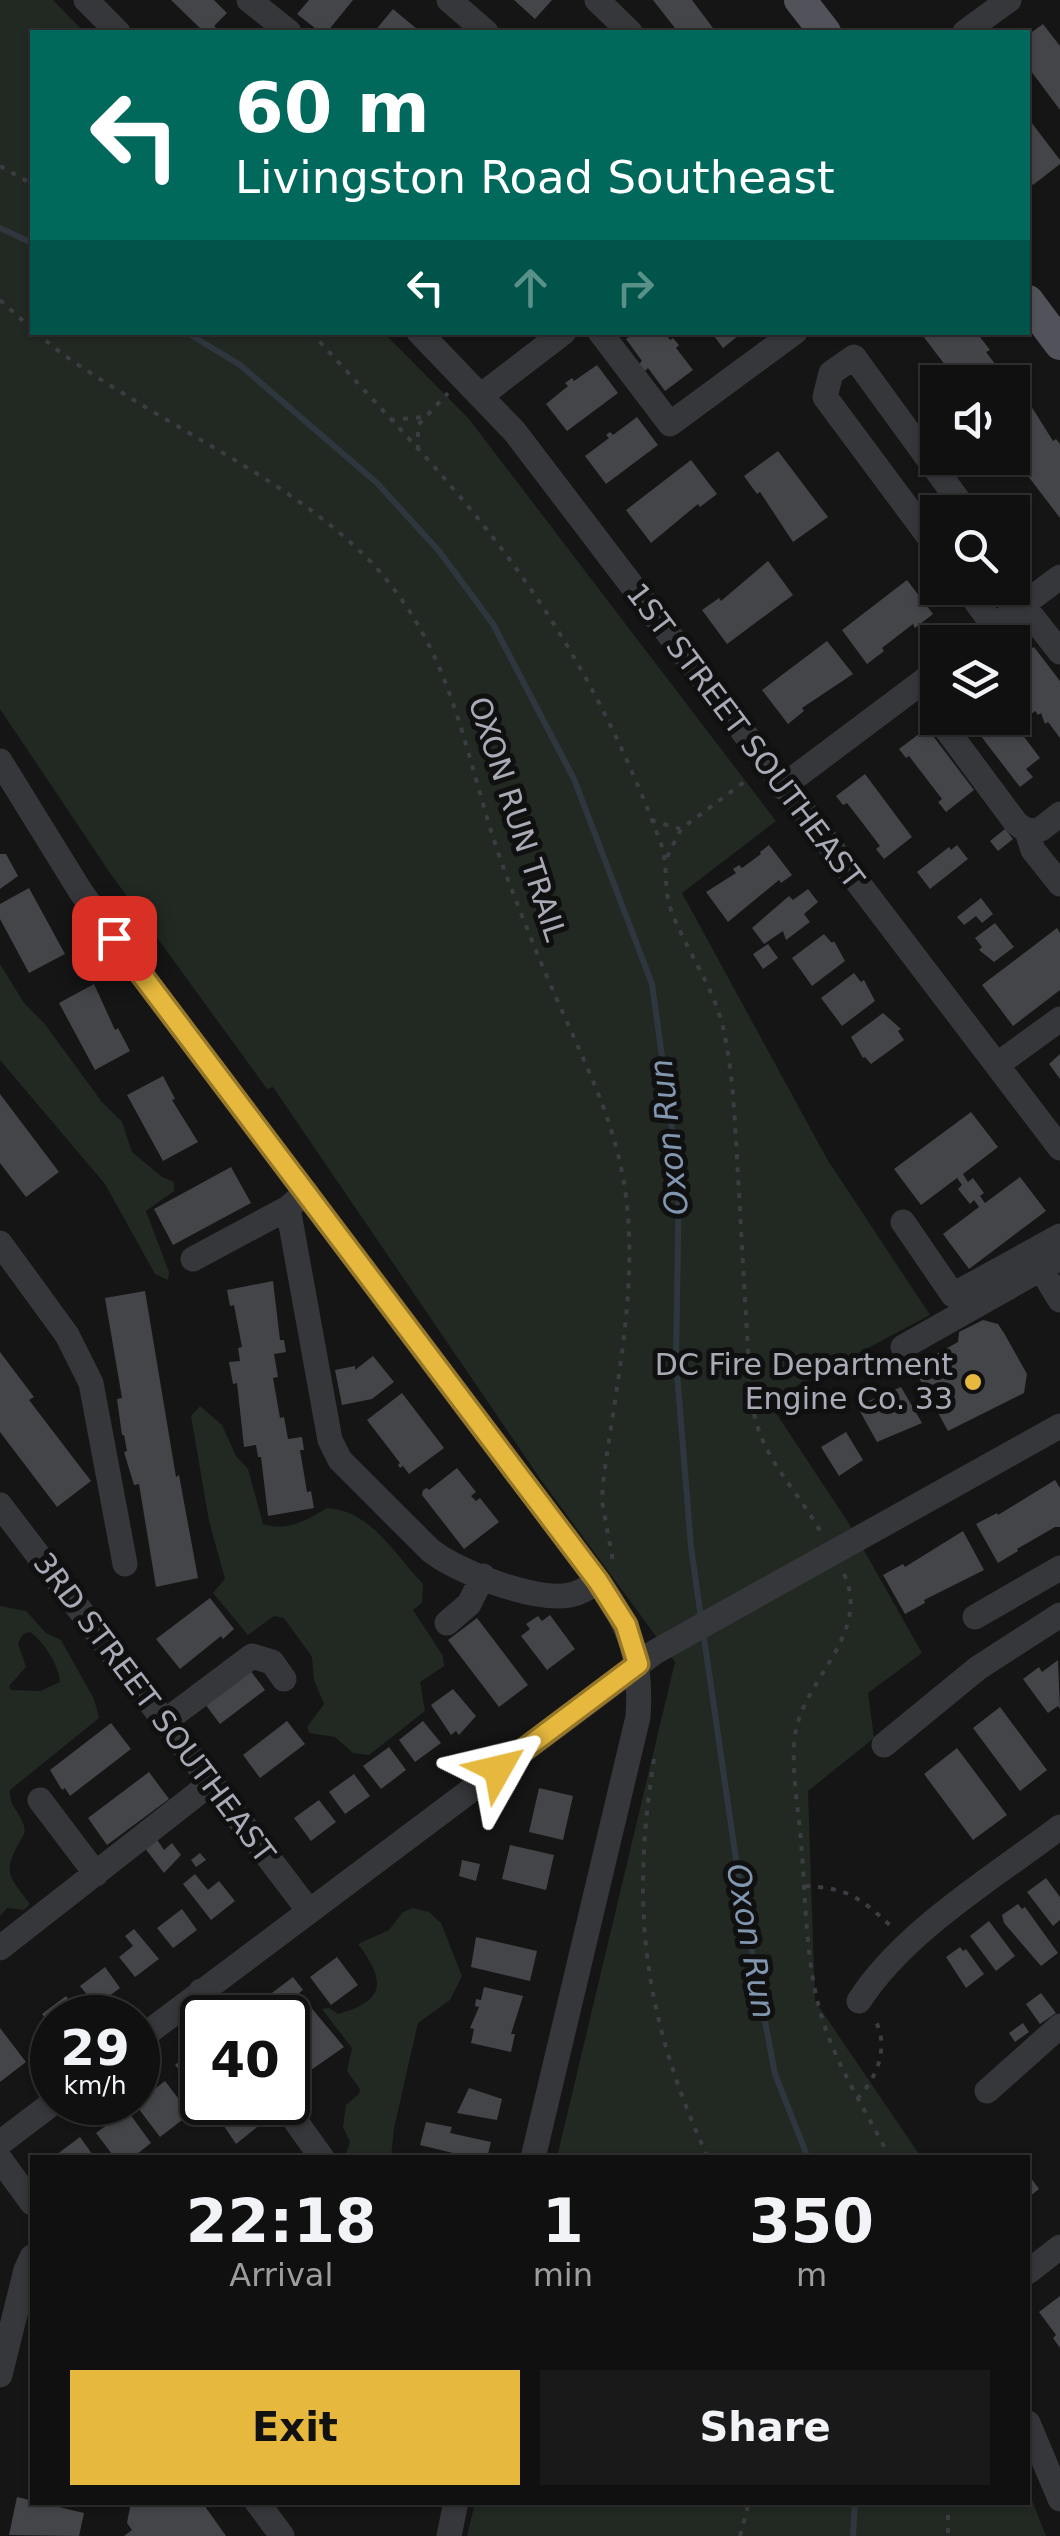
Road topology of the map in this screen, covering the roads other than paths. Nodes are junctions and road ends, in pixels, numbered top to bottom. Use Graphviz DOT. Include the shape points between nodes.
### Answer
graph roads {
  1 [pos="86,0"];
  2 [pos="249,0"];
  3 [pos="450,0"];
  4 [pos="597,0"];
  5 [pos="800,0"];
  6 [pos="1009,0"];
  7 [pos="116,30"];
  8 [pos="286,30"];
  9 [pos="484,30"];
  10 [pos="628,30"];
  11 [pos="822,30"];
  12 [pos="969,30"];
  13 [pos="1030,305"];
  14 [pos="422,335"];
  15 [pos="560,335"];
  16 [pos="602,335"];
  17 [pos="791,335"];
  18 [pos="1060,344"];
  19 [pos="482,395"];
  20 [pos="955,495"];
  21 [pos="920,525"];
  22 [pos="1060,577"];
  23 [pos="1030,599"];
  24 [pos="1022,605"];
  25 [pos="1024,605"];
  26 [pos="995,625"];
  27 [pos="1060,652"];
  28 [pos="920,683"];
  29 [pos="916,686"];
  30 [pos="920,692"];
  31 [pos="951,735"];
  32 [pos="0,761"];
  33 [pos="782,787"];
  34 [pos="1060,814"];
  35 [pos="1028,831"];
  36 [pos="1060,884"];
  37 [pos="1060,1020"];
  38 [pos="998,1064"];
  39 [pos="1060,1148"];
  40 [pos="297,1200"];
  41 [pos="903,1222"];
  42 [pos="1060,1236"];
  43 [pos="0,1243"];
  44 [pos="193,1259"];
  45 [pos="1050,1263"];
  46 [pos="1060,1300"];
  47 [pos="903,1348"];
  48 [pos="1060,1426"];
  49 [pos="0,1505"];
  50 [pos="125,1564"];
  51 [pos="1060,1568"];
  52 [pos="605,1571"];
  53 [pos="483,1576"];
  54 [pos="1060,1615"];
  55 [pos="975,1617"];
  56 [pos="447,1623"];
  57 [pos="638,1664"];
  58 [pos="284,1679"];
  59 [pos="164,1722"];
  60 [pos="884,1745"];
  61 [pos="211,1784"];
  62 [pos="40,1800"];
  63 [pos="1060,1826"];
  64 [pos="96,1874"];
  65 [pos="308,1911"];
  66 [pos="0,1948"];
  67 [pos="202,1992"];
  68 [pos="204,1995"];
  69 [pos="858,2001"];
  70 [pos="160,2024"];
  71 [pos="1060,2026"];
  72 [pos="987,2091"];
  73 [pos="30,2120"];
  74 [pos="298,2125"];
  75 [pos="0,2143"];
  76 [pos="320,2155"];
  77 [pos="534,2155"];
  78 [pos="0,2159"];
  79 [pos="30,2201"];
  80 [pos="1060,2247"];
  81 [pos="30,2261"];
  82 [pos="1030,2270"];
  83 [pos="0,2375"];
  84 [pos="1041,2434"];
  85 [pos="1060,2499"];
  86 [pos="258,2505"];
  87 [pos="455,2505"];
  88 [pos="282,2536"];
  89 [pos="449,2536"];
  1 -- 7 [label="street"];
  2 -- 8 [label="street"];
  3 -- 9 [label="street"];
  4 -- 10 [label="street"];
  5 -- 11 [label="main road"];
  6 -- 12 [label="street"];
  13 -- 18 [label="main road"];
  14 -- 19 [label="street, 1ST STREET SOUTHEAST"];
  15 -- 19 [label="street"];
  16 -- 17 [label="street" via="670,424"];
  19 -- 33 [label="street, 1ST STREET SOUTHEAST"];
  20 -- 21 [label="street" via="854,357 831,374 825,397"];
  22 -- 23 [label="street"];
  24 -- 26 [label="street"];
  25 -- 27 [label="street"];
  28 -- 29 [label="street"];
  29 -- 30 [label="street"];
  29 -- 33 [label="street"];
  31 -- 35 [label="street"];
  32 -- 40 [label="street" via="98,915"];
  33 -- 38 [label="street, 1ST STREET SOUTHEAST"];
  34 -- 35 [label="street"];
  35 -- 36 [label="street" via="1033,850"];
  37 -- 38 [label="street"];
  38 -- 39 [label="street, 1ST STREET SOUTHEAST"];
  40 -- 44 [label="street"];
  40 -- 52 [label="street"];
  40 -- 53 [label="street" via="336,1453 430,1550"];
  41 -- 42 [label="street" via="954,1295"];
  43 -- 50 [label="street" via="68,1334 91,1382"];
  45 -- 46 [label="street"];
  45 -- 47 [label="street"];
  48 -- 57 [label="street"];
  49 -- 59 [label="street, 3RD STREET SOUTHEAST"];
  51 -- 55 [label="street"];
  52 -- 53 [label="street" via="577,1593 556,1596"];
  52 -- 57 [label="street"];
  53 -- 56 [label="street" via="469,1604"];
  54 -- 60 [label="street" via="978,1668"];
  57 -- 65 [label="street"];
  57 -- 77 [label="street" via="638,1717"];
  58 -- 59 [label="street" via="272,1662 252,1656"];
  59 -- 61 [label="street, 3RD STREET SOUTHEAST"];
  61 -- 64 [label="street"];
  61 -- 65 [label="street, 3RD STREET SOUTHEAST"];
  62 -- 64 [label="street"];
  63 -- 69 [label="street" via="906,1944"];
  64 -- 66 [label="street"];
  65 -- 67 [label="street"];
  67 -- 68 [label="street"];
  67 -- 70 [label="street"];
  71 -- 72 [label="street"];
  73 -- 75 [label="street"];
  74 -- 76 [label="street"];
  78 -- 79 [label="street"];
  80 -- 82 [label="street"];
  81 -- 83 [label="street"];
  84 -- 85 [label="street"];
  86 -- 88 [label="street"];
  87 -- 89 [label="street"];
}
